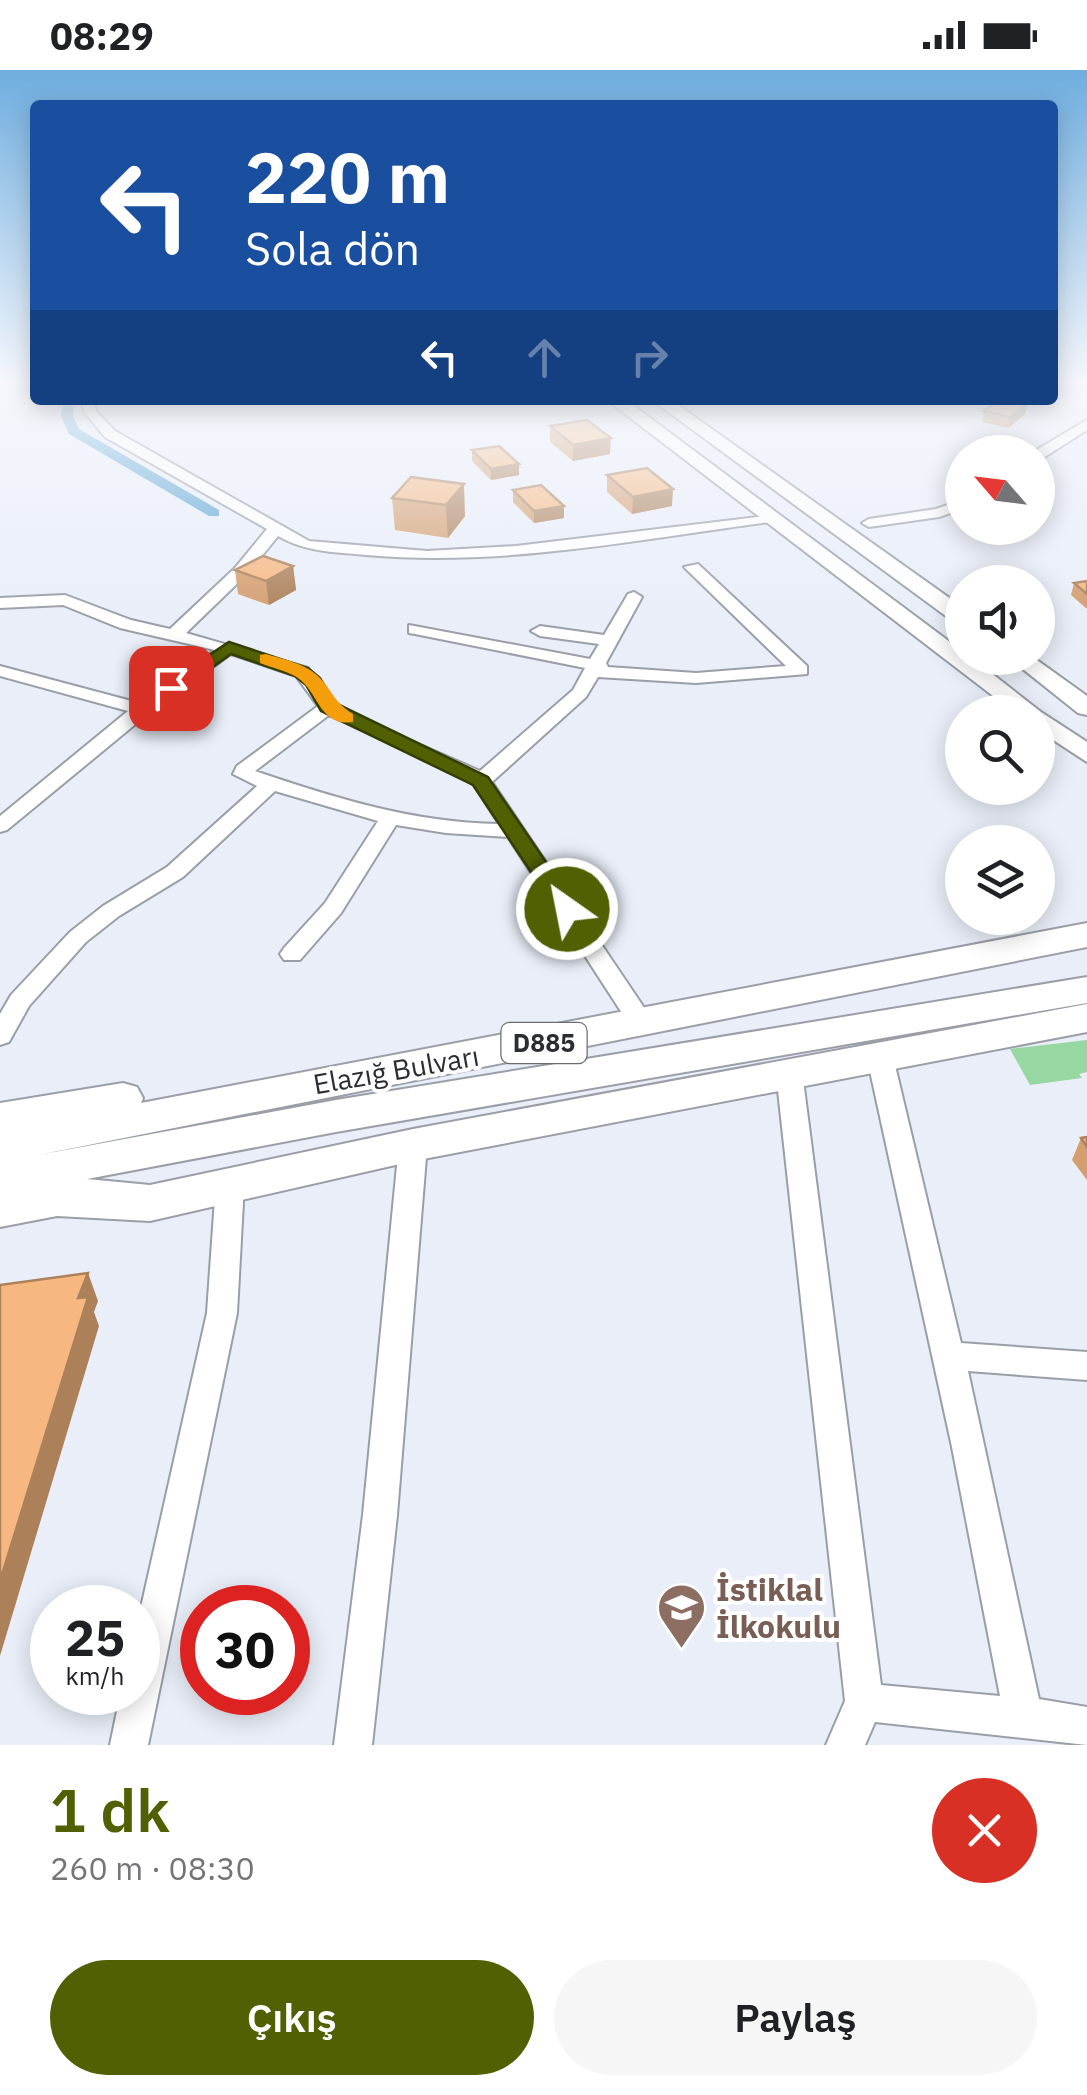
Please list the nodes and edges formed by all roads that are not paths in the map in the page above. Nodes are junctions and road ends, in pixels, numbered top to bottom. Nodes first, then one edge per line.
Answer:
1 (157, 461) edge
2 (695, 461) edge
3 (736, 461) edge
4 (749, 461) edge
5 (700, 465) junction
6 (945, 511) edge
7 (770, 518) junction
8 (868, 523) dead end
9 (275, 529) junction
10 (692, 567) dead end
11 (634, 597) dead end
12 (945, 605) edge
13 (2, 606) edge
14 (414, 630) dead end
15 (540, 630) dead end
16 (175, 634) junction
17 (611, 640) junction
18 (229, 648) junction
19 (597, 668) junction
20 (0, 670) edge
21 (1043, 675) edge
22 (1007, 695) edge
23 (328, 707) junction
24 (1087, 708) edge
25 (142, 709) junction
26 (1055, 731) edge
27 (1087, 754) edge
28 (481, 781) junction
29 (271, 784) junction
30 (391, 818) junction
31 (0, 826) edge
32 (515, 831) junction
33 (1087, 934) edge
34 (292, 954) dead end
35 (1084, 998) edge
36 (642, 1024) junction
37 (0, 1036) edge
38 (880, 1057) junction
39 (790, 1072) junction
40 (322, 1101) junction
41 (0, 1119) edge
42 (413, 1144) junction
43 (0, 1146) edge
44 (0, 1179) edge
45 (230, 1184) junction
46 (57, 1198) junction
47 (0, 1209) edge
48 (948, 1356) junction
49 (1087, 1366) edge
50 (864, 1702) junction
51 (1023, 1714) junction
52 (1084, 1726) edge
53 (129, 1745) edge
54 (353, 1745) edge
55 (846, 1745) edge

1 - 9 street
2 - 5 main road
3 - 5 main road
4 - 12 main road
5 - 7 main road
6 - 8 street
7 - 9 street
7 - 22 main road
9 - 16 street
10 - 19 street
11 - 17 street
13 - 16 street
14 - 19 street
15 - 17 street
16 - 18 street
17 - 19 street
18 - 23 street
18 - 25 street
19 - 28 street
20 - 25 street
21 - 24 main road
23 - 28 street
23 - 29 street
25 - 31 street
26 - 27 main road
28 - 32 street
29 - 30 street
29 - 37 street
30 - 32 street
30 - 34 street
32 - 36 street
33 - 36 highway, Elazığ Bulvarı / D885
35 - 38 highway
35 - 40 highway, Elazığ Bulvarı / D885
36 - 40 highway, Elazığ Bulvarı / D885
38 - 39 highway
38 - 48 street
39 - 42 highway
39 - 50 street
40 - 41 highway
40 - 43 highway, Elazığ Bulvarı / D885
40 - 44 highway, Elazığ Bulvarı / D885
40 - 46 highway
42 - 45 highway
42 - 54 street
45 - 46 highway
45 - 53 street
46 - 47 highway
48 - 49 street
48 - 51 street
50 - 51 street
50 - 55 street
51 - 52 street

